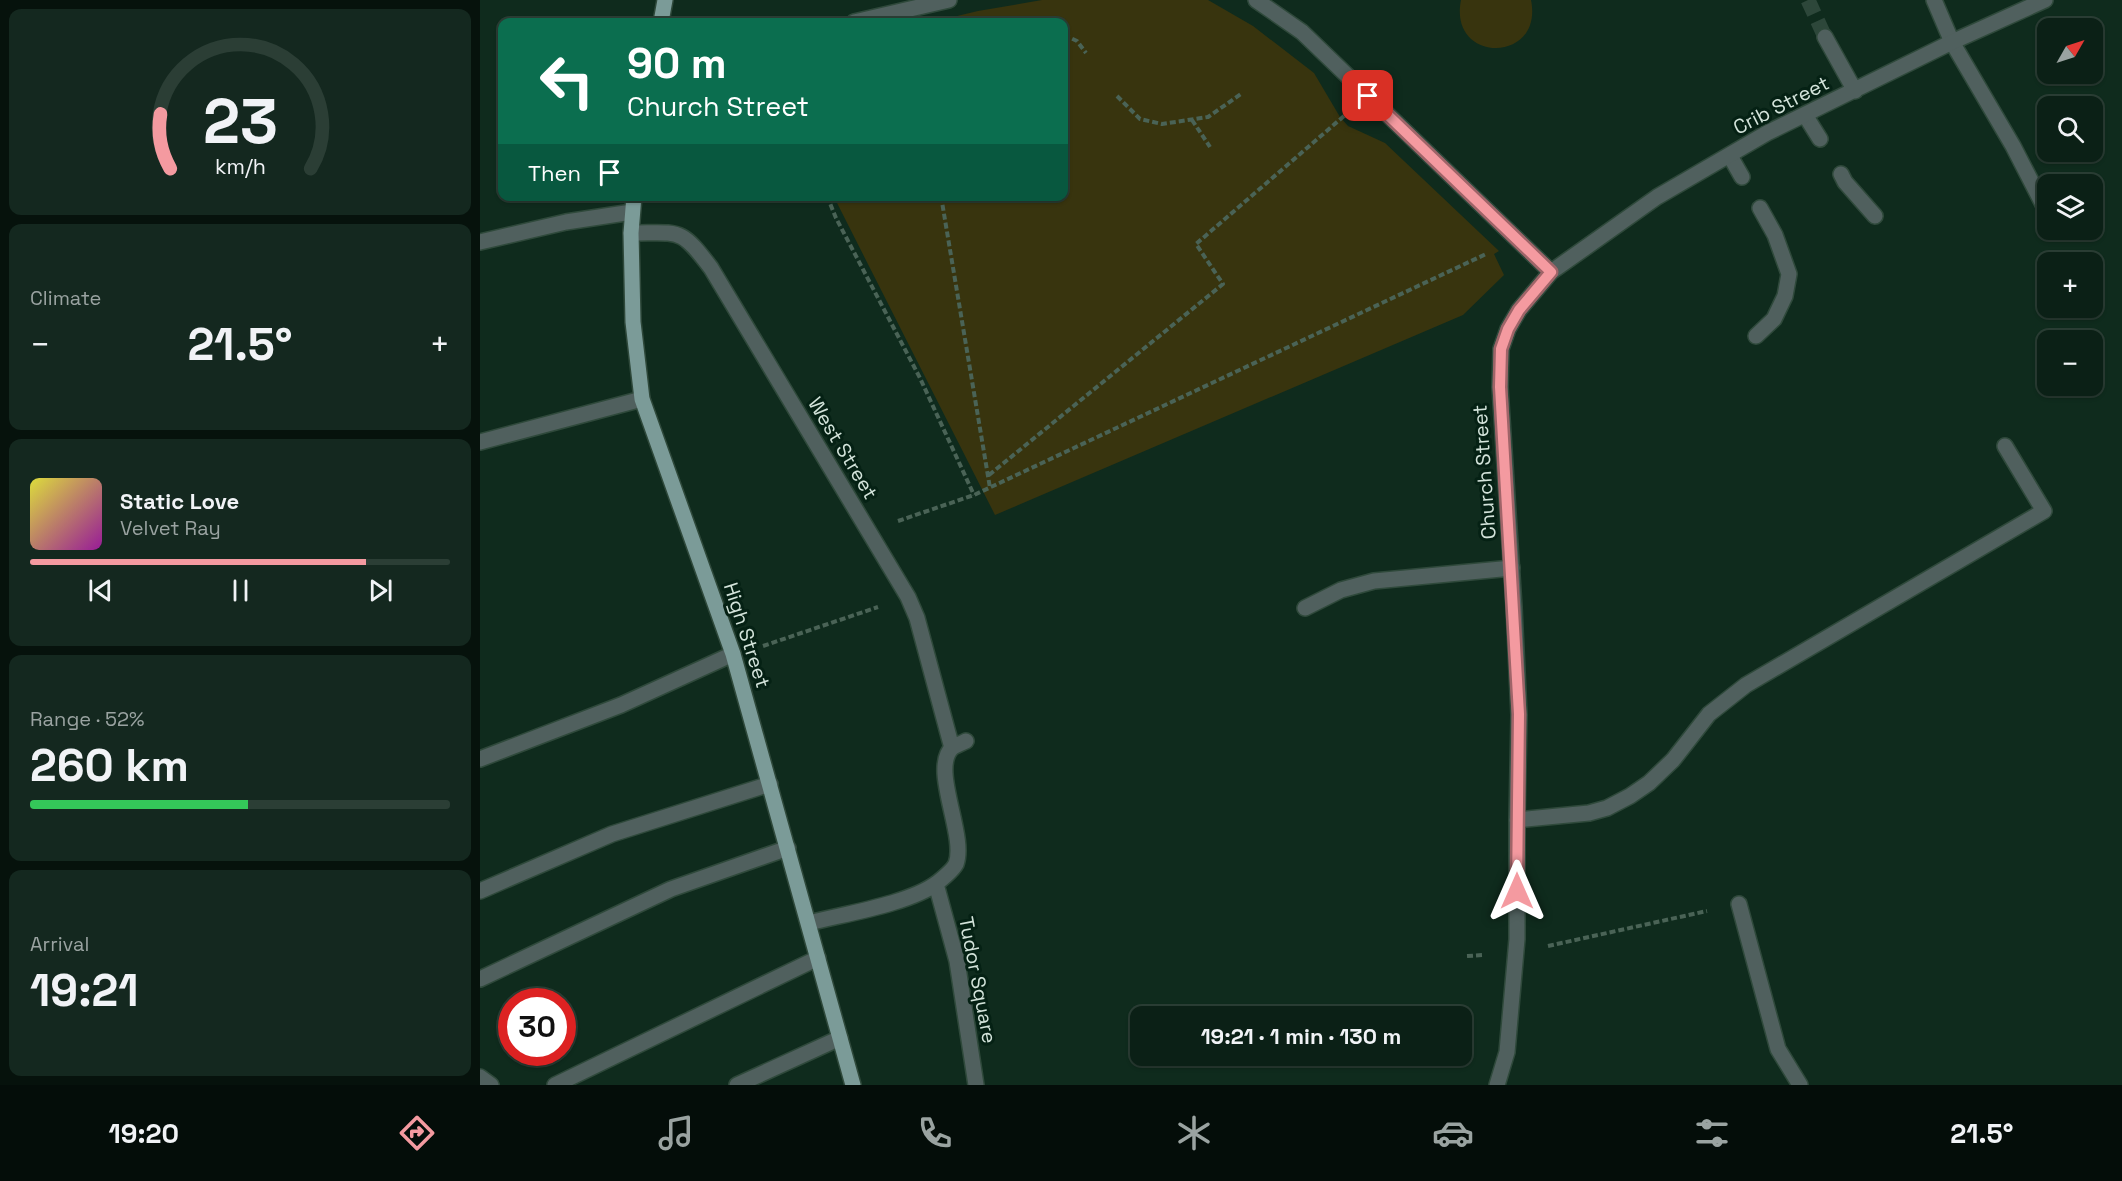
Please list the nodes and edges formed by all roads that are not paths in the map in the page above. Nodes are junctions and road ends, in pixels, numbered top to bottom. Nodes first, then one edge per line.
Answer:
1 (665, 0) edge
2 (949, 0) edge
3 (1256, 0) edge
4 (1934, 0) edge
5 (2045, 0) edge
6 (662, 18) edge
7 (871, 18) edge
8 (1825, 37) tunnel mouth
9 (1952, 42) junction
10 (1855, 91) junction
11 (1805, 115) junction
12 (1820, 139) dead end
13 (1730, 156) junction
14 (1841, 174) dead end
15 (1742, 177) dead end
16 (2037, 192) edge
17 (633, 204) edge
18 (1760, 208) dead end
19 (1875, 216) dead end
20 (631, 233) junction
21 (480, 242) edge
22 (1551, 272) junction
23 (1756, 336) dead end
24 (642, 399) junction
25 (480, 442) edge
26 (2005, 446) dead end
27 (1512, 568) junction
28 (1305, 608) dead end
29 (734, 654) junction
30 (480, 759) edge
31 (770, 784) junction
32 (1517, 820) junction
33 (788, 848) junction
34 (936, 884) junction
35 (480, 891) edge
36 (1739, 904) road end
37 (809, 923) junction
38 (818, 958) junction
39 (480, 979) edge
40 (840, 1038) junction
41 (480, 1077) edge
42 (491, 1085) edge
43 (555, 1085) edge
44 (736, 1085) edge
45 (853, 1085) edge
46 (976, 1085) edge
47 (1497, 1085) edge
48 (1800, 1085) edge

1 - 6 main road
2 - 7 street
3 - 22 street
4 - 9 street
5 - 9 street, Crib Street
8 - 10 street
9 - 10 street, Crib Street
9 - 16 street
10 - 11 street, Crib Street
11 - 12 street
11 - 13 street, Crib Street
13 - 15 street
13 - 22 street, Crib Street
14 - 19 street
17 - 20 main road, High Street
17 - 21 street
18 - 23 street
20 - 24 main road, High Street
20 - 34 street, West Street
22 - 27 street, Church Street
24 - 25 street
24 - 29 main road, High Street
26 - 32 street
27 - 28 street
27 - 32 street, Church Street
29 - 30 street
29 - 31 main road, High Street
31 - 33 main road, High Street
31 - 35 street
32 - 47 street, Church Street
33 - 37 main road, High Street
33 - 39 street
34 - 37 street
34 - 46 street, Tudor Square
36 - 48 street
37 - 38 main road, High Street
38 - 40 main road, High Street
38 - 43 street
40 - 44 street
40 - 45 main road, High Street
41 - 42 street

